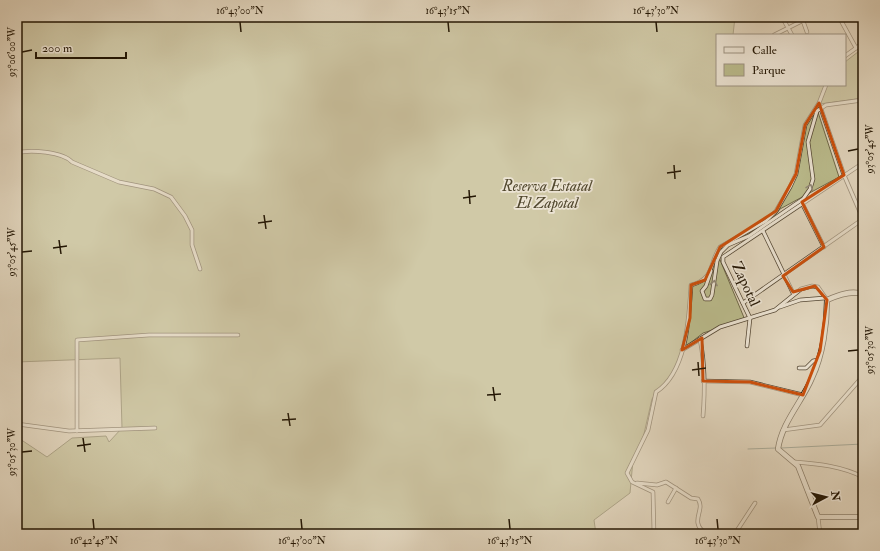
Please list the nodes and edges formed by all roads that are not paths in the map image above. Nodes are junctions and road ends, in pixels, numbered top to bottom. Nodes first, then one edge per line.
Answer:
1 (782, 17) edge
2 (810, 17) edge
3 (839, 17) edge
4 (803, 21) junction
5 (789, 28) junction
6 (807, 32) dead end
7 (776, 34) edge
8 (792, 34) edge
9 (863, 43) edge
10 (856, 48) junction
11 (846, 55) edge
12 (826, 86) edge
13 (863, 100) edge
14 (819, 102) junction
15 (820, 108) junction
16 (17, 153) edge
17 (863, 163) edge
18 (844, 175) junction
19 (802, 203) junction
20 (863, 219) edge
21 (763, 231) junction
22 (824, 247) junction
23 (200, 269) dead end
24 (712, 270) junction
25 (784, 276) junction
26 (793, 293) junction
27 (863, 294) edge
28 (826, 299) junction
29 (743, 303) junction
30 (779, 308) junction
31 (750, 318) junction
32 (238, 336) dead end
33 (700, 340) junction
34 (747, 346) dead end
35 (682, 350) junction
36 (818, 360) junction
37 (799, 368) dead end
38 (863, 376) edge
39 (703, 381) junction
40 (803, 395) junction
41 (703, 416) dead end
42 (17, 424) edge
43 (155, 428) dead end
44 (782, 430) junction
45 (77, 431) junction
46 (795, 462) junction
47 (863, 477) edge
48 (635, 483) junction
49 (676, 488) junction
50 (668, 502) dead end
51 (755, 503) dead end
52 (818, 517) junction
53 (863, 517) edge
54 (654, 534) edge
55 (706, 534) edge
56 (737, 534) edge
57 (820, 534) edge

1 - 5 street
2 - 4 street
3 - 10 street
4 - 5 street
4 - 6 street
5 - 7 street
5 - 8 street
9 - 10 street
10 - 11 street
12 - 14 street
13 - 15 street
14 - 15 street
14 - 24 street
15 - 18 street
24 -> 15 street
16 - 23 street
17 - 18 street
18 - 19 street
18 - 20 street
19 - 21 street
19 - 22 street
20 - 22 street
21 - 25 street
21 - 29 street, Zapotal
22 - 25 street
24 - 35 street
25 - 26 street
25 - 29 street
26 - 28 street
26 - 30 street
27 - 28 street
28 - 30 street
28 - 36 street
29 - 31 street, Zapotal
30 - 31 street
31 - 33 street
31 - 34 street
32 - 45 street
33 - 35 street
33 - 39 street
35 - 48 street
36 - 37 street
36 - 40 street
38 - 44 street
39 - 40 street
39 - 41 street
40 - 44 street
42 - 45 street
43 - 45 street
44 - 46 street
46 - 47 street
46 - 52 street
48 - 49 street
48 - 54 street
49 - 50 street
49 - 55 street
51 - 56 street
52 - 53 street
52 - 57 street

